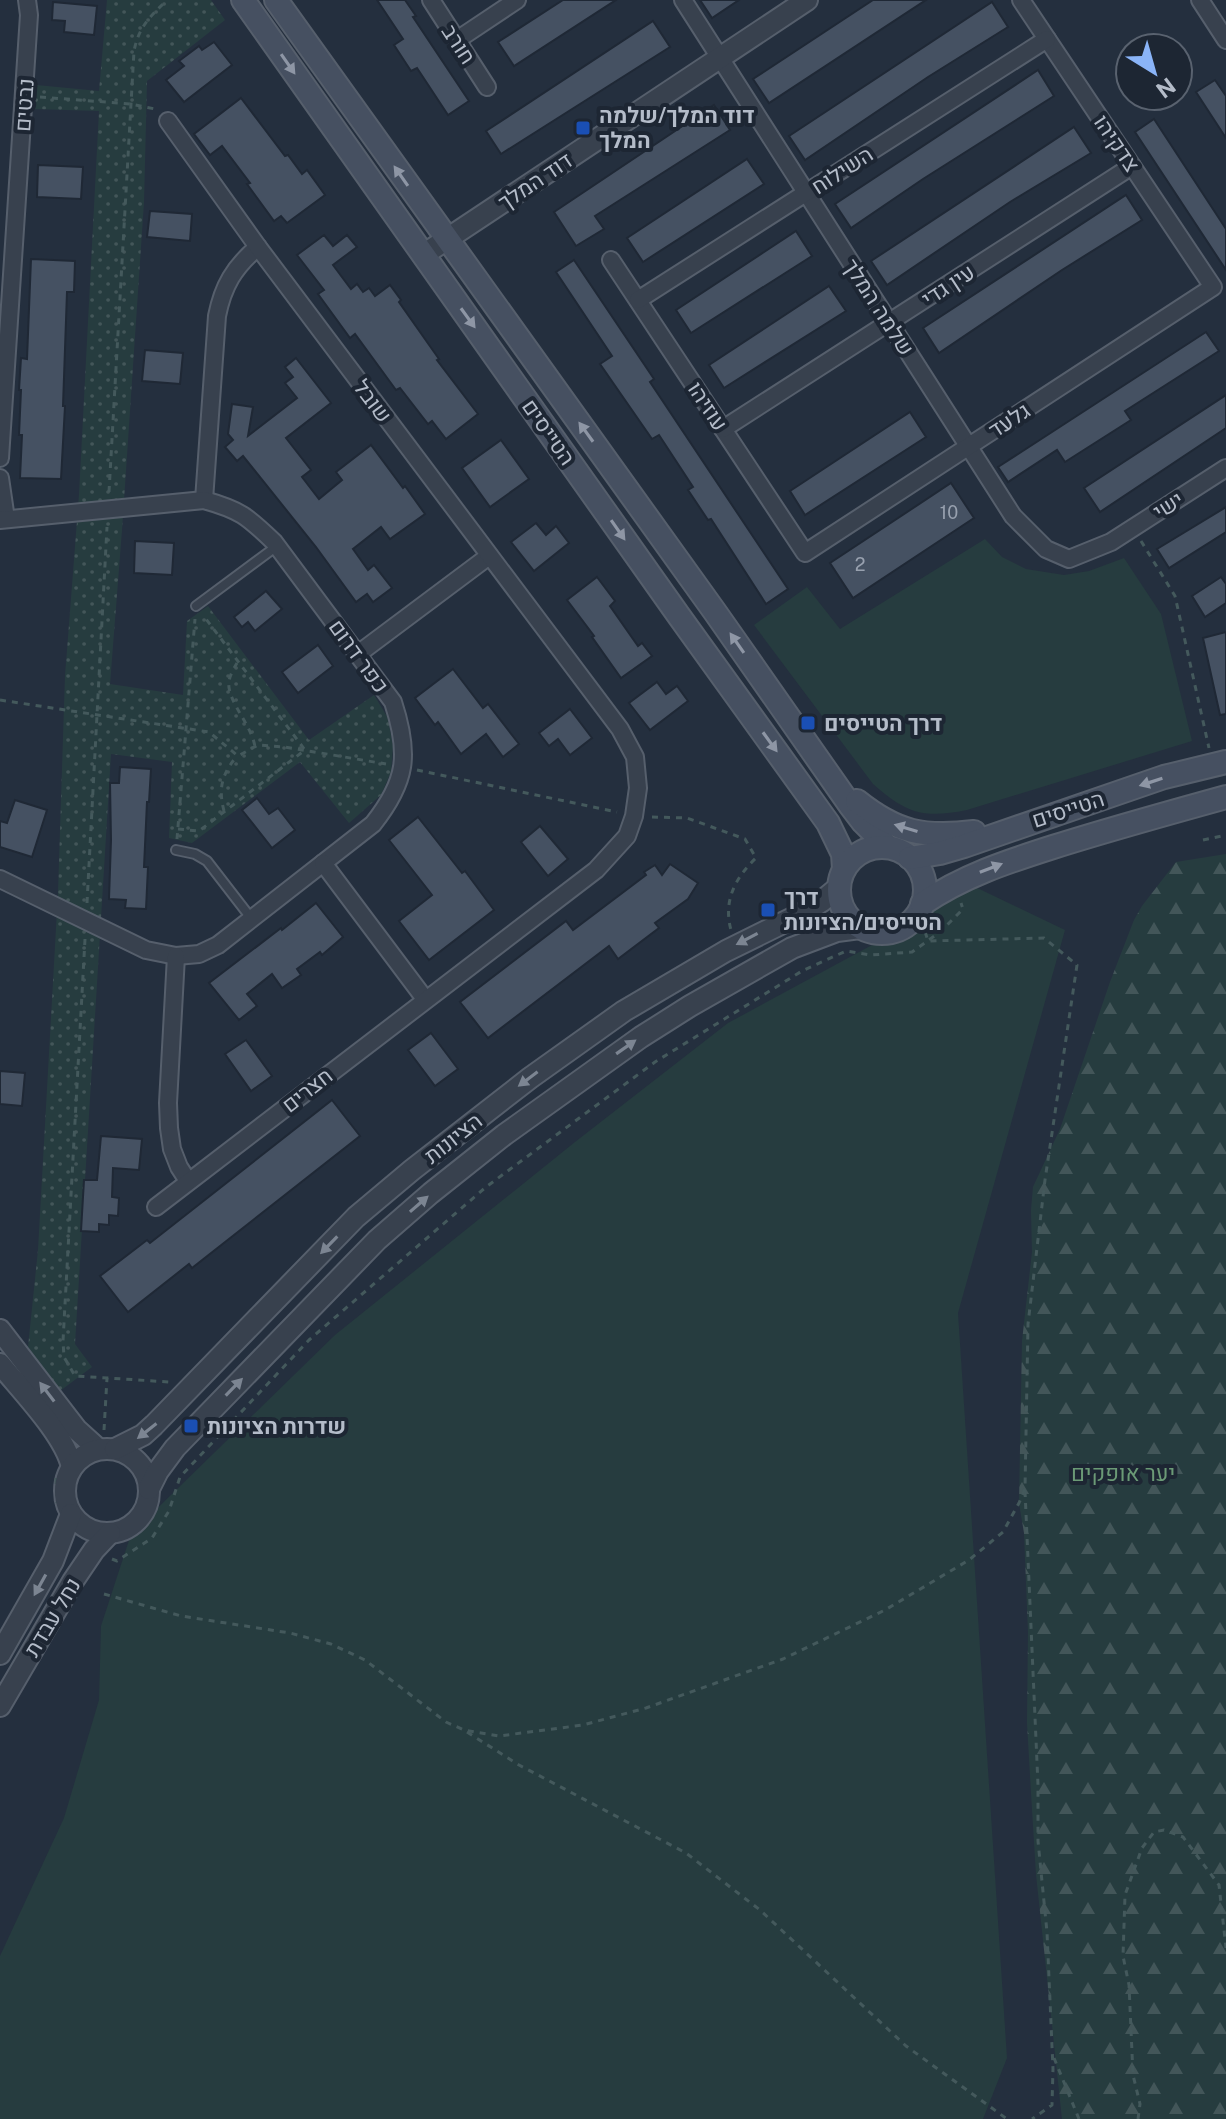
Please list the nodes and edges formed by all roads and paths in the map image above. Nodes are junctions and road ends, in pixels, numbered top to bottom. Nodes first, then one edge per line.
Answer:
1 (27, 0) edge
2 (167, 0) edge
3 (243, 0) edge
4 (276, 0) edge
5 (431, 0) edge
6 (517, 0) edge
7 (683, 0) edge
8 (807, 0) edge
9 (1021, 0) edge
10 (1200, 0) edge
11 (1047, 39) junction
12 (457, 40) junction
13 (1226, 40) edge
14 (720, 57) junction
15 (487, 87) dead end
16 (24, 96) junction
17 (131, 104) junction
18 (168, 121) joint
19 (1132, 166) junction
20 (806, 193) junction
21 (446, 239) junction
22 (258, 247) junction
23 (423, 255) junction
24 (7, 256) edge
25 (611, 260) dead end
26 (1213, 287) joint
27 (638, 300) junction
28 (889, 322) junction
29 (723, 429) junction
30 (968, 447) junction
31 (0, 458) edge
32 (1226, 468) edge
33 (0, 478) edge
34 (204, 500) junction
35 (108, 509) junction
36 (3, 519) edge
37 (1132, 528) junction
38 (1111, 542) joint
39 (277, 546) junction
40 (805, 553) joint
41 (489, 556) junction
42 (196, 606) junction
43 (358, 654) junction
44 (238, 661) junction
45 (0, 700) edge
46 (97, 714) junction
47 (186, 728) junction
48 (255, 747) junction
49 (305, 750) junction
50 (238, 756) junction
51 (1219, 763) edge
52 (402, 767) junction
53 (830, 776) junction
54 (1226, 797) edge
55 (224, 811) junction
56 (634, 816) junction
57 (178, 829) junction
58 (1010, 829) junction
59 (1226, 835) edge
60 (1203, 840) dead end
61 (888, 847) junction
62 (176, 850) joint
63 (910, 858) junction
64 (323, 863) junction
65 (841, 878) junction
66 (0, 879) edge
67 (953, 885) junction
68 (921, 908) junction
69 (251, 918) junction
70 (86, 921) junction
71 (860, 928) junction
72 (928, 941) junction
73 (735, 946) junction
74 (176, 956) junction
75 (425, 999) junction
76 (188, 1181) junction
77 (156, 1207) dead end
78 (0, 1330) edge
79 (0, 1364) edge
80 (107, 1378) junction
81 (194, 1384) junction
82 (105, 1449) junction
83 (64, 1472) junction
84 (149, 1489) junction
85 (1025, 1489) junction
86 (69, 1521) junction
87 (110, 1533) junction
88 (94, 1550) junction
89 (104, 1594) dead end
90 (0, 1654) edge
91 (0, 1706) edge
92 (464, 1730) junction
93 (1226, 1948) edge
94 (1054, 2058) dead end
95 (1007, 2119) edge
96 (1032, 2119) edge
97 (1079, 2119) edge
98 (1138, 2119) edge

1 - 16 street, נבטים
2 - 17 path
3 -> 23 main road, הטייסים
21 -> 4 main road, הטייסים
5 - 12 street, חורב
6 - 12 street
7 - 14 street, שלמה המלך
8 - 14 street, דוד המלך
9 - 11 street, צדקיהו
10 - 13 street
11 - 19 street, צדקיהו
11 - 20 street, השילוח
12 - 15 street, חורב
14 - 20 street, שלמה המלך
14 - 21 street, דוד המלך
16 - 17 path
16 - 24 street, נבטים
17 - 18 path
17 - 35 path
18 - 22 street, שובל
19 - 26 street, צדקיהו
19 - 28 street, עין גדי
20 - 27 street, השילוח
20 - 28 street, שלמה המלך
21 - 23 street, דוד המלך
53 -> 21 main road, הטייסים
22 - 34 street
22 - 41 street, שובל
23 -> 65 main road, הטייסים
24 - 31 street, נבטים
25 - 27 street, עוזיהו
26 - 30 street, גלעד
27 - 29 street, עוזיהו
28 - 29 street, עין גדי
28 - 30 street, שלמה המלך
29 - 40 street, עוזיהו
30 - 38 street, שלמה המלך
30 - 40 street, גלעד
32 - 37 street, ישי
33 - 36 street
34 - 35 street, כפר דרום
34 - 39 street, כפר דרום
35 - 36 street, כפר דרום
35 - 46 path
37 - 38 street, ישי
37 - 51 path
39 - 42 lane
39 - 43 street, כפר דרום
41 - 43 street
41 - 56 street, שובל
42 - 44 path
42 - 47 path
43 - 52 street, כפר דרום
44 - 48 path
44 - 49 path
45 - 46 path
46 - 47 path
46 - 70 path
47 - 50 path
47 - 57 path
48 - 49 path
48 - 50 path
49 - 52 path
49 - 55 path
50 - 55 path
51 -> 58 main road, הטייסים
52 - 56 path
52 - 64 street, כפר דרום
58 -> 53 main road
53 - 61 main road, הטייסים
67 -> 54 main road, הטייסים
55 - 57 path
56 - 73 path
56 - 75 street, חצרים
57 - 62 path
58 - 63 main road, הטייסים
59 - 60 path
61 - 63 main road
61 - 65 main road
62 - 69 lane
63 - 68 main road
64 - 69 street, כפר דרום
64 - 75 street
65 - 71 main road
65 -> 73 street, הציונות
66 - 70 street, כפר דרום
67 - 68 main road, הטייסים
67 - 72 path
68 - 71 main road
68 - 72 path
69 - 74 street, כפר דרום
70 - 74 street, כפר דרום
70 - 80 path
84 -> 71 street, הציונות
72 - 85 path
72 - 88 path
73 -> 81 street, הציונות
74 - 76 street
75 - 76 street, חצרים
76 - 77 street, חצרים
82 -> 78 street
79 - 83 street
80 - 81 path
80 - 82 path
81 -> 82 street, הציונות
82 - 83 street
82 - 84 street
83 - 86 street
83 - 86 path
84 - 87 street
85 - 92 path
85 - 96 path
86 - 87 street
86 -> 90 street, נחל עבדת
87 - 88 street, נחל עבדת
88 - 91 street, נחל עבדת
89 - 92 path
92 - 95 path
93 - 98 path
94 - 97 path

